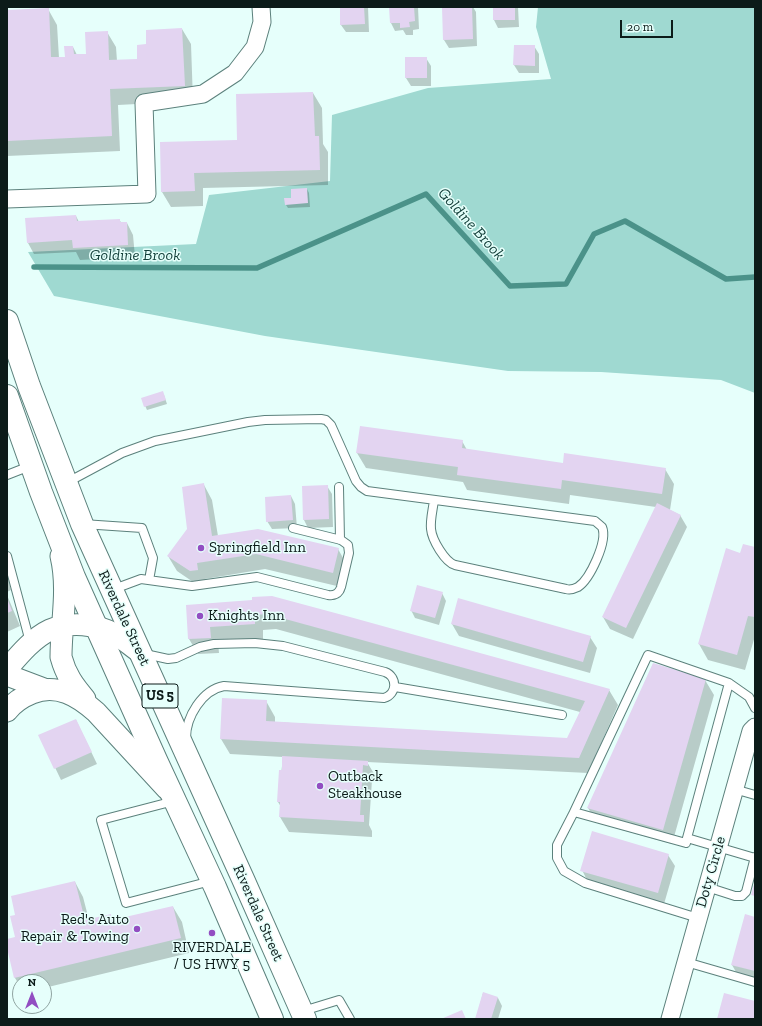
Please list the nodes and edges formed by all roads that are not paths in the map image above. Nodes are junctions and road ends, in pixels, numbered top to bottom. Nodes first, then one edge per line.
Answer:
1 (261, 7) edge
2 (7, 199) edge
3 (7, 321) edge
4 (7, 396) edge
5 (32, 466) junction
6 (7, 476) edge
7 (66, 483) junction
8 (338, 487) dead end
9 (434, 500) junction
10 (53, 524) junction
11 (82, 524) junction
12 (292, 528) dead end
13 (340, 540) junction
14 (7, 556) edge
15 (149, 580) junction
16 (111, 590) junction
17 (62, 626) junction
18 (95, 626) junction
19 (31, 644) junction
20 (140, 652) junction
21 (7, 669) edge
22 (7, 674) edge
23 (729, 683) junction
24 (395, 687) junction
25 (44, 689) junction
26 (754, 701) edge
27 (7, 711) edge
28 (96, 712) junction
29 (562, 715) dead end
30 (755, 727) edge
31 (186, 755) junction
32 (734, 789) junction
33 (755, 795) edge
34 (173, 797) junction
35 (574, 812) junction
36 (687, 838) junction
37 (718, 847) junction
38 (755, 858) edge
39 (212, 881) junction
40 (707, 887) junction
41 (698, 918) junction
42 (686, 962) junction
43 (755, 982) edge
44 (303, 1015) edge
45 (272, 1019) edge
46 (350, 1019) edge
47 (670, 1019) edge

1 - 2 street
3 - 7 main road, Riverdale Street / US 5
4 - 5 main road, Riverdale Street / US 5
5 - 6 lane
5 - 10 main road, Riverdale Street / US 5
7 - 9 lane
7 - 11 main road, Riverdale Street / US 5
8 - 13 lane
9 - 9 lane
10 - 17 street
10 - 18 main road, Riverdale Street / US 5
11 - 15 lane
11 - 16 main road, Riverdale Street / US 5
12 - 13 lane
13 - 15 lane
14 - 19 lane
15 - 16 lane
16 - 20 main road, Riverdale Street / US 5
17 - 18 street
17 - 19 street
17 - 28 street
18 - 20 street
18 - 34 main road, Riverdale Street / US 5
19 - 21 street
20 - 24 lane
20 - 31 main road, Riverdale Street / US 5
22 - 25 street
23 - 26 lane
23 - 35 lane
23 - 36 lane
24 - 29 lane
24 - 31 lane
25 - 27 street
25 - 28 street
28 - 34 street
30 - 32 street, Doty Circle
31 - 44 main road, Riverdale Street / US 5
32 - 33 lane
32 - 37 street, Doty Circle
34 - 39 main road, Riverdale Street / US 5
34 - 39 lane
35 - 36 lane
35 - 41 lane
36 - 37 lane
37 - 38 lane
37 - 40 street, Doty Circle
38 - 40 lane
39 - 45 main road, Riverdale Street / US 5
40 - 41 street, Doty Circle
41 - 42 street, Doty Circle
42 - 43 lane
42 - 47 street, Doty Circle
44 - 46 lane

